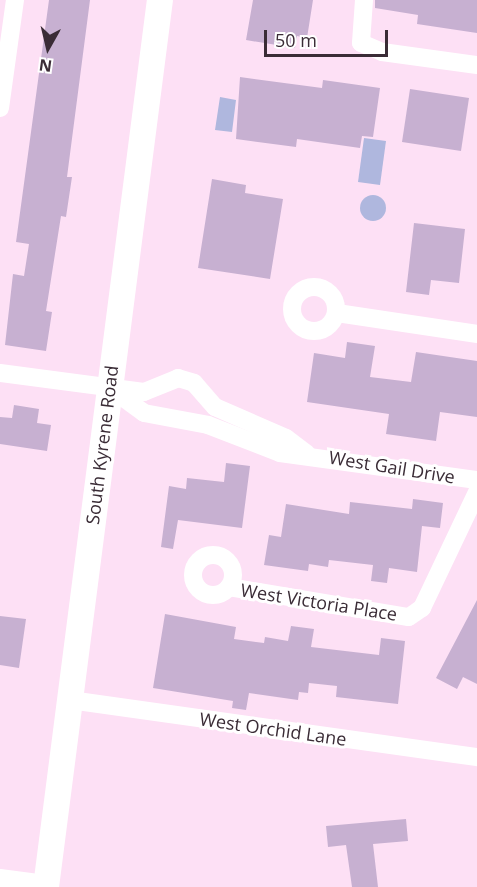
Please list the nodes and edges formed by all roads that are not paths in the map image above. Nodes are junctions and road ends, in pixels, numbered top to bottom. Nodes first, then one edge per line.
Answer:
1 (15, 0) edge
2 (364, 0) edge
3 (162, 1) edge
4 (477, 65) edge
5 (0, 108) edge
6 (337, 313) dead end
7 (477, 334) edge
8 (0, 373) edge
9 (110, 388) junction
10 (307, 454) junction
11 (477, 480) edge
12 (477, 492) edge
13 (229, 586) dead end
14 (70, 700) junction
15 (477, 757) edge
16 (0, 878) edge
17 (46, 885) edge

1 - 5 street
2 - 4 street
3 - 9 main road, South Kyrene Road
6 - 7 street
8 - 9 street, West Gail Drive
9 - 10 street, West Gail Drive
9 - 10 street, West Gail Drive
9 - 14 main road, South Kyrene Road
10 - 11 street, West Gail Drive
12 - 13 street, West Victoria Place
14 - 15 street, West Orchid Lane
14 - 17 main road, South Kyrene Road
16 - 17 street

